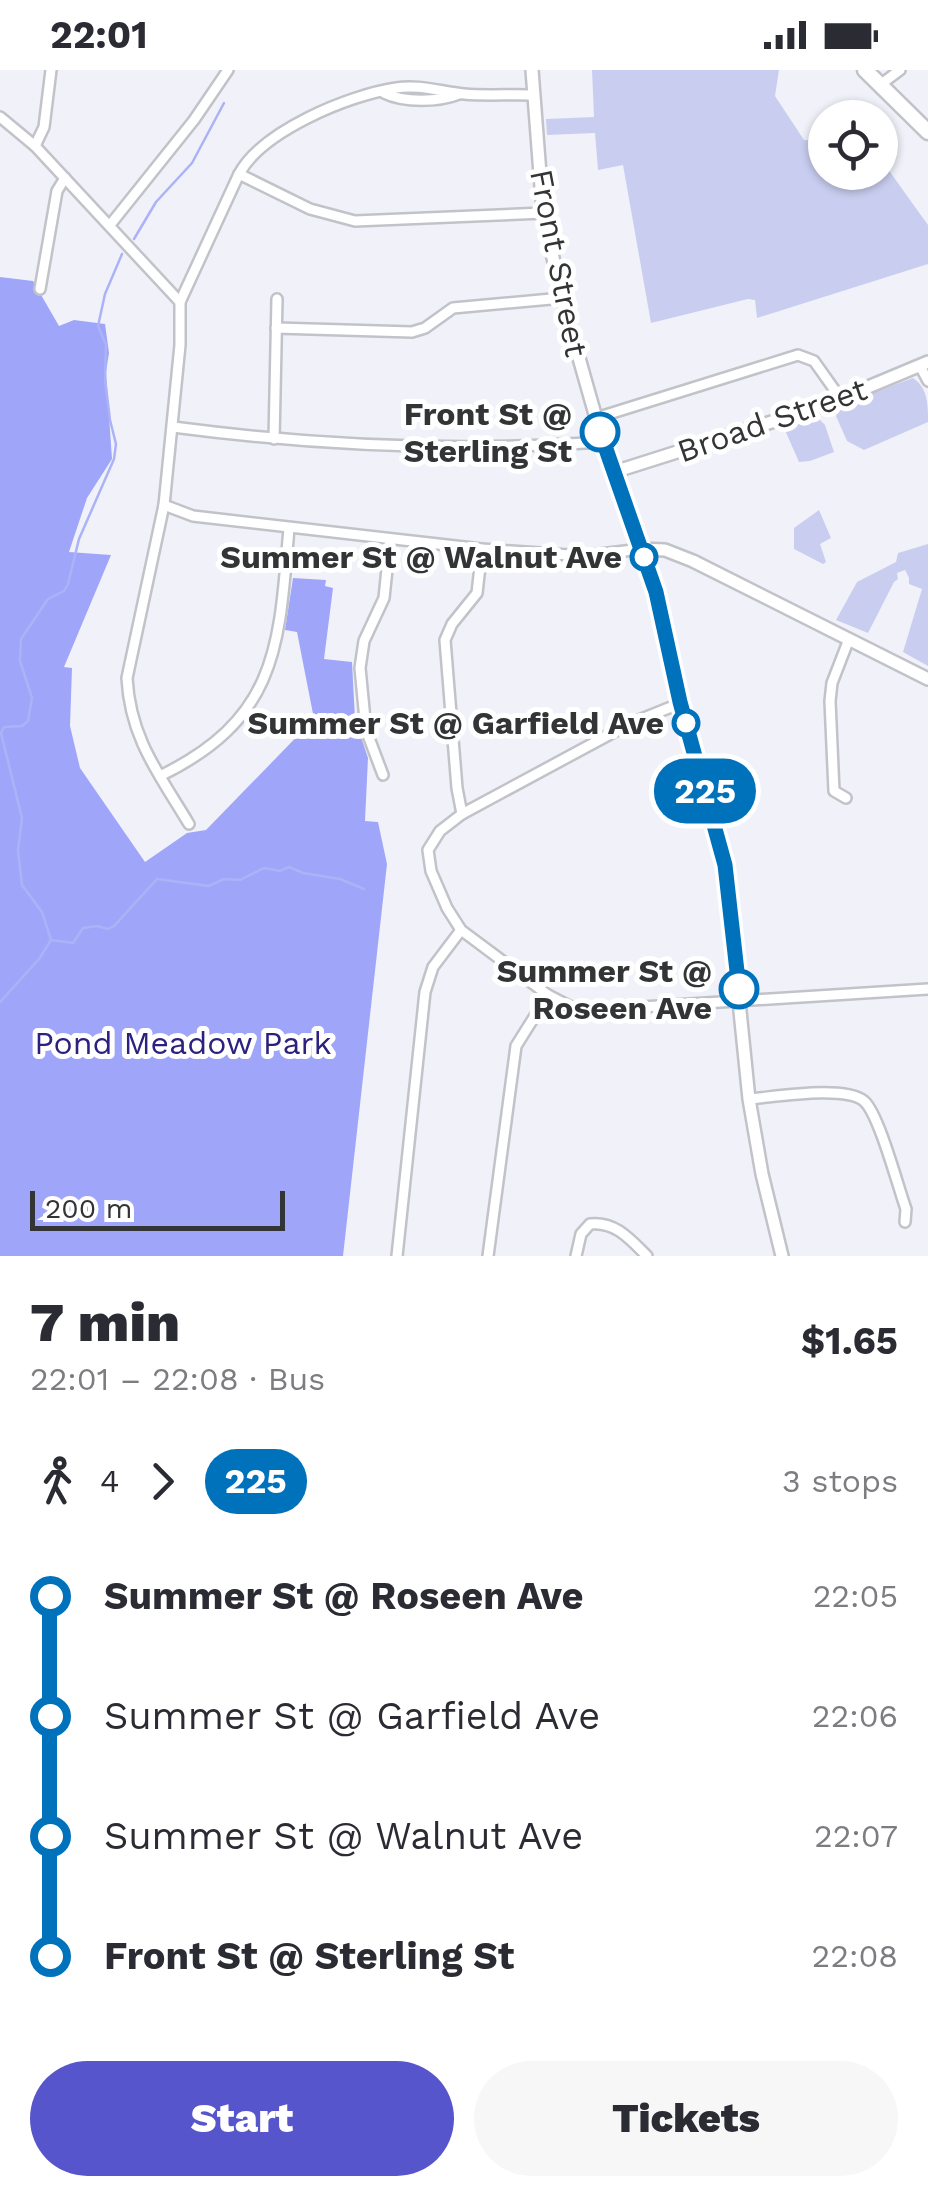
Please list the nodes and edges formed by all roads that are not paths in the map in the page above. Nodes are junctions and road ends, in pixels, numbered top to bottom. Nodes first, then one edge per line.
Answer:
1 (51, 70) edge
2 (228, 70) edge
3 (532, 70) edge
4 (866, 70) edge
5 (900, 70) edge
6 (880, 85) junction
7 (533, 94) junction
8 (0, 117) edge
9 (928, 132) edge
10 (35, 146) junction
11 (239, 174) junction
12 (65, 178) junction
13 (543, 213) junction
14 (110, 226) junction
15 (40, 290) dead end
16 (562, 298) junction
17 (276, 300) dead end
18 (180, 302) junction
19 (276, 328) junction
20 (924, 364) edge
21 (928, 381) edge
22 (841, 399) junction
23 (596, 418) junction
24 (173, 428) junction
25 (274, 439) junction
26 (603, 442) junction
27 (614, 472) junction
28 (164, 505) junction
29 (290, 528) junction
30 (390, 540) junction
31 (482, 549) junction
32 (642, 549) junction
33 (849, 639) junction
34 (928, 679) edge
35 (680, 702) junction
36 (383, 775) dead end
37 (160, 776) junction
38 (846, 798) dead end
39 (462, 814) junction
40 (189, 824) dead end
41 (460, 930) junction
42 (928, 988) edge
43 (548, 995) junction
44 (740, 999) junction
45 (749, 1099) junction
46 (905, 1222) dead end
47 (396, 1256) edge
48 (488, 1256) edge
49 (576, 1256) edge
50 (647, 1256) edge
51 (782, 1256) edge

1 - 10 street
2 - 14 street
3 - 7 street, Front Street
4 - 6 main road
5 - 6 street
6 - 9 main road
7 - 11 street
7 - 13 street, Front Street
8 - 10 street
10 - 12 street
11 - 13 street
11 - 18 street
12 - 14 street
12 - 15 street
13 - 16 street, Front Street
14 - 18 street
16 - 19 street
16 - 23 street, Front Street
17 - 19 street
18 - 24 street
19 - 25 street
20 - 21 street
20 - 22 street, Broad Street
22 - 23 street
22 - 27 street, Broad Street
23 - 26 street, Front Street
24 - 25 street
24 - 28 street
25 - 26 street
26 - 27 street, Front Street
27 - 32 street, Front Street
28 - 29 street
28 - 37 street
29 - 30 street
29 - 37 street
30 - 31 street
30 - 36 street
31 - 32 street
31 - 39 street
32 - 33 street
32 - 35 street, Front Street
33 - 34 street
33 - 38 street
35 - 39 street
35 - 44 street, Front Street
37 - 40 street
39 - 41 street
41 - 43 street
41 - 47 street
42 - 44 street
43 - 44 street
43 - 48 street
44 - 45 street, Front Street
45 - 46 street
45 - 51 street, Front Street
49 - 50 street

